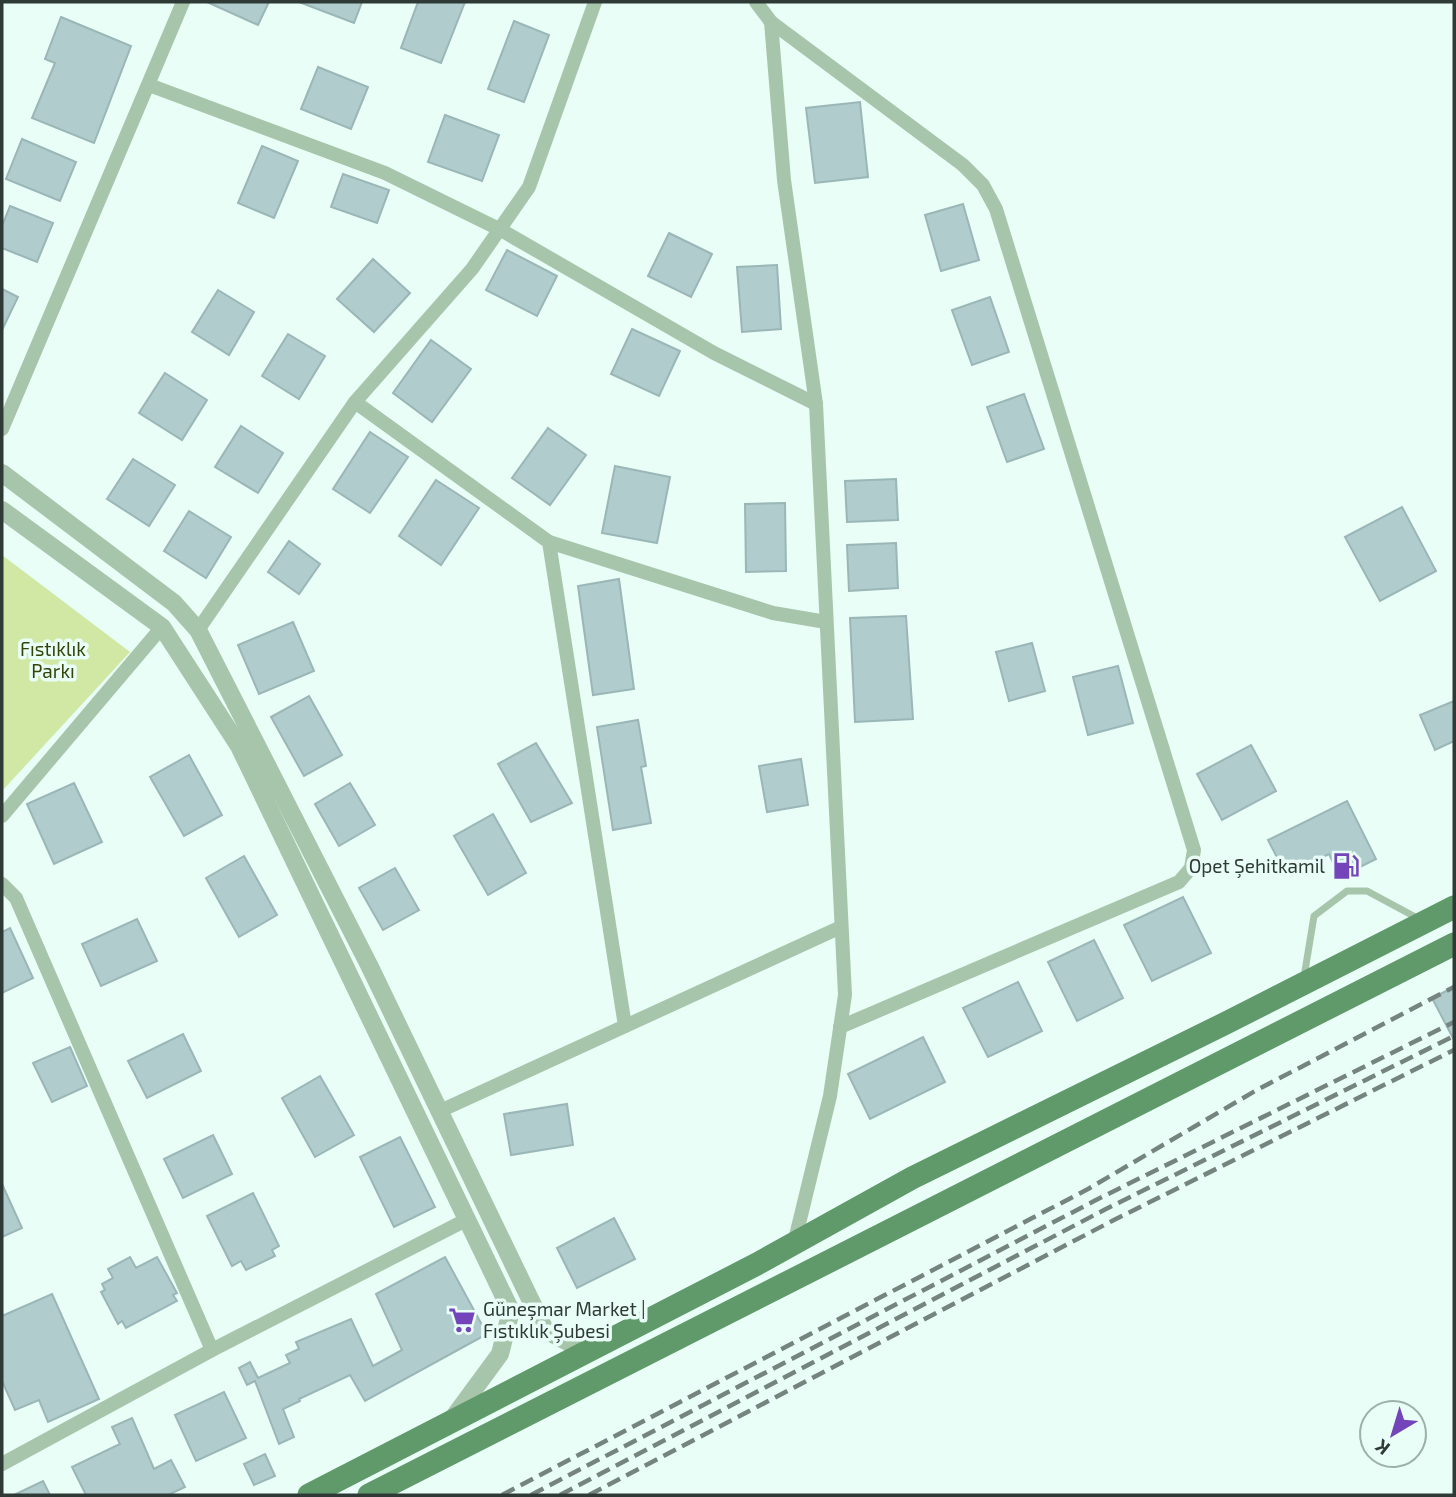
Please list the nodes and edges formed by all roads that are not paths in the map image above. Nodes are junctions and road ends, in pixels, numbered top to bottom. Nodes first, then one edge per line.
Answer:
1 (183, 2) edge
2 (595, 2) edge
3 (756, 2) edge
4 (771, 22) junction
5 (149, 85) junction
6 (501, 230) junction
7 (355, 402) junction
8 (816, 404) junction
9 (2, 429) edge
10 (2, 473) edge
11 (2, 510) edge
12 (549, 542) junction
13 (826, 622) junction
14 (162, 627) junction
15 (198, 630) junction
16 (2, 816) edge
17 (2, 884) edge
18 (1454, 907) edge
19 (1424, 922) junction
20 (841, 927) junction
21 (1454, 944) edge
22 (1303, 984) junction
23 (625, 1026) junction
24 (840, 1027) junction
25 (440, 1111) junction
26 (466, 1220) junction
27 (794, 1244) junction
28 (608, 1342) junction
29 (212, 1350) junction
30 (449, 1424) junction
31 (2, 1464) edge
32 (309, 1495) edge
33 (369, 1495) edge

1 - 5 street
2 - 6 street
3 - 4 street
4 - 8 street
4 - 24 street
5 - 6 street
5 - 9 street
6 - 7 street
6 - 8 street
7 - 12 street
7 - 15 street
8 - 13 street
10 - 15 street
11 - 14 street
12 - 13 street
12 - 23 street
13 - 20 street
14 - 16 street
14 - 26 street
15 - 25 street
17 - 29 street
18 - 19 main road
19 - 22 main road
19 - 22 lane
20 - 23 street
20 - 24 street
21 - 33 main road
22 - 27 main road
23 - 25 street
24 - 27 street
25 - 28 street
26 - 29 street
26 - 30 street
27 - 28 main road
28 - 30 main road
29 - 31 street
30 - 32 main road

